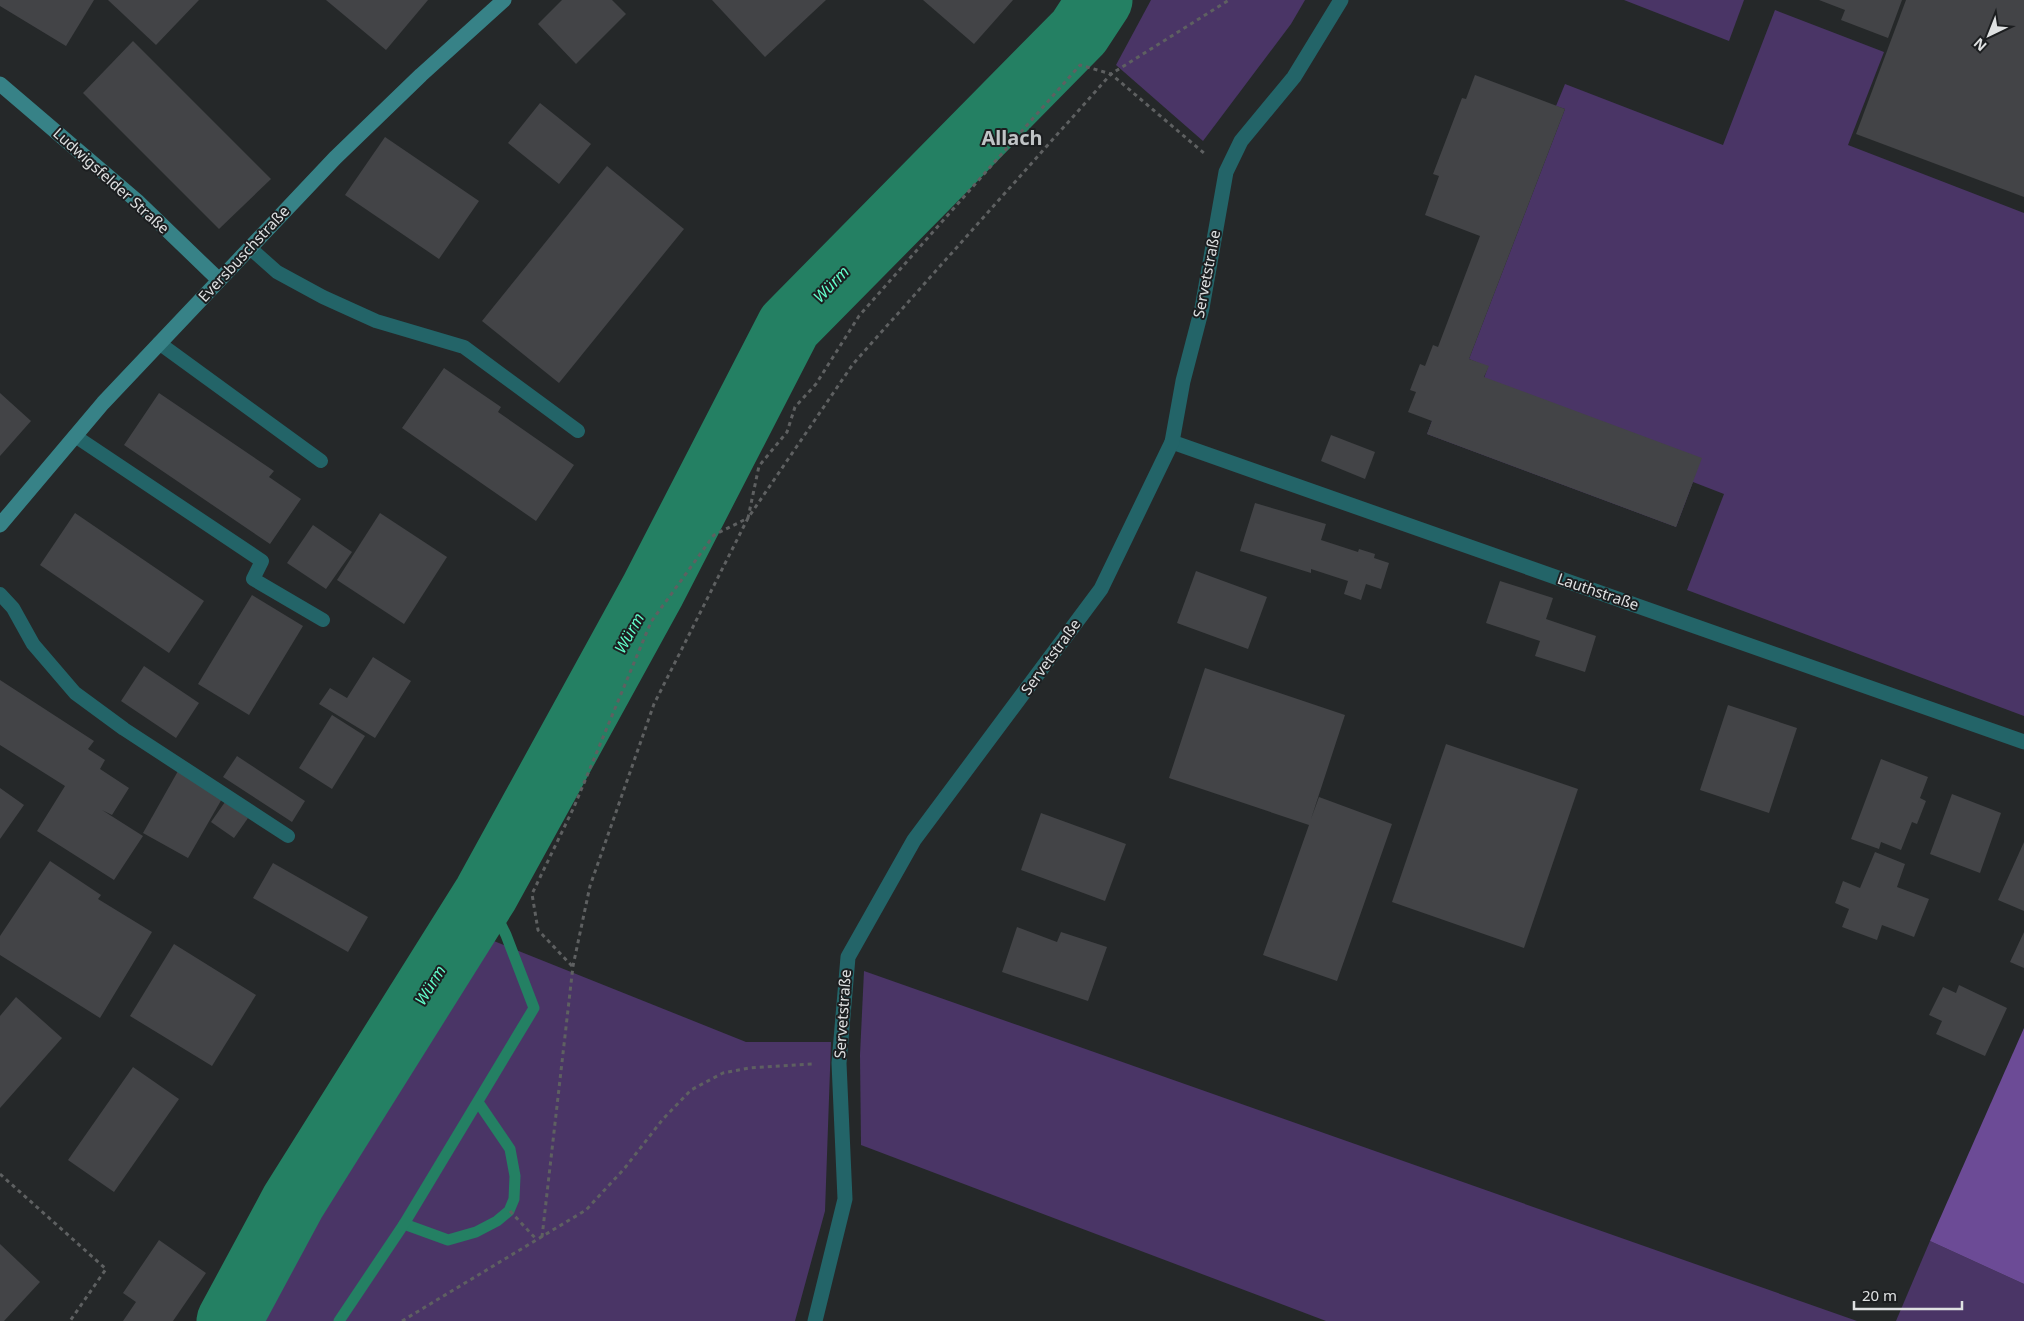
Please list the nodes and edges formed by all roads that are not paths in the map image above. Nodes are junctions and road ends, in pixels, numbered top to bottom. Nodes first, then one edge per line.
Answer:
1 (504, 0) edge
2 (1341, 0) edge
3 (0, 84) edge
4 (250, 248) junction
5 (219, 280) junction
6 (159, 343) junction
7 (578, 431) dead end
8 (75, 436) junction
9 (1172, 442) junction
10 (321, 462) dead end
11 (0, 525) edge
12 (0, 594) edge
13 (323, 620) dead end
14 (2024, 742) edge
15 (288, 836) dead end
16 (815, 1321) edge

1 - 4 main road, Eversbuschstraße
2 - 9 street, Servetstraße
3 - 5 main road, Ludwigsfelder Straße
4 - 5 main road, Eversbuschstraße
4 - 7 lane
5 - 6 main road, Eversbuschstraße
6 - 8 main road, Eversbuschstraße
6 - 10 lane
8 - 11 main road, Eversbuschstraße
8 - 13 lane
9 - 14 street, Lauthstraße
9 - 16 street, Servetstraße
12 - 15 lane

